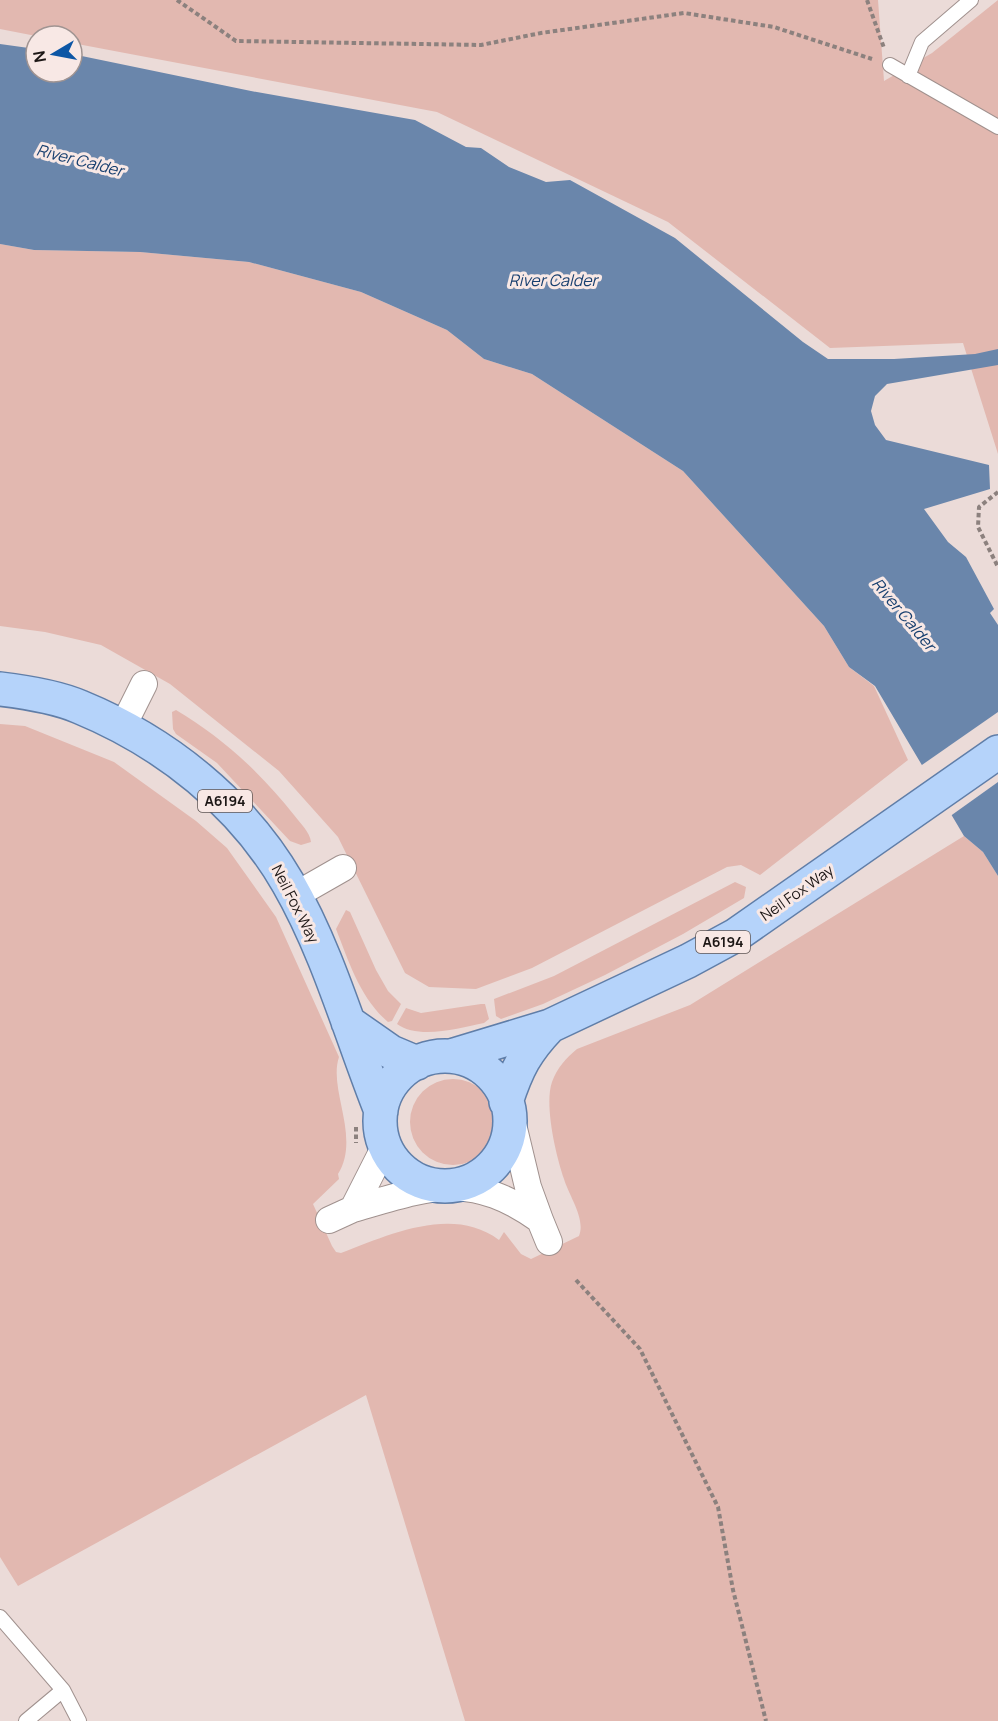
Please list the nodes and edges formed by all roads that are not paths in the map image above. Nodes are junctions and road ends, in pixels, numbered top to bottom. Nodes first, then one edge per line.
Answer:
1 (971, 0) edge
2 (890, 65) road end
3 (908, 76) junction
4 (998, 128) edge
5 (144, 684) dead end
6 (0, 689) edge
7 (122, 728) junction
8 (998, 752) edge
9 (343, 868) dead end
10 (294, 896) junction
11 (348, 1022) junction
12 (550, 1026) junction
13 (451, 1056) junction
14 (417, 1063) junction
15 (508, 1107) junction
16 (381, 1111) junction
17 (385, 1146) junction
18 (452, 1186) junction
19 (353, 1209) junction
20 (329, 1220) dead end
21 (0, 1617) edge
22 (63, 1690) junction
23 (26, 1721) edge
24 (79, 1721) edge

1 - 3 lane
2 - 3 lane
3 - 4 lane
5 - 7 street
6 - 7 main road, Neil Fox Way / A6194
7 - 10 main road, Neil Fox Way / A6194
8 - 12 main road, Neil Fox Way / A6194
9 - 10 street
10 - 11 main road, Neil Fox Way / A6194
11 - 14 main road
11 - 16 main road, Neil Fox Way / A6194
12 - 13 main road, Neil Fox Way / A6194
12 - 15 main road, Neil Fox Way / A6194
13 - 14 main road, Neil Fox Way / A6194
13 - 15 main road, Neil Fox Way / A6194
14 - 16 main road, Neil Fox Way / A6194
15 - 18 main road, Neil Fox Way / A6194
15 - 18 street
16 - 17 main road, Neil Fox Way / A6194
17 - 18 main road, Neil Fox Way / A6194
17 - 19 street
18 - 19 street
19 - 20 street
21 - 22 lane
22 - 23 lane
22 - 24 lane

